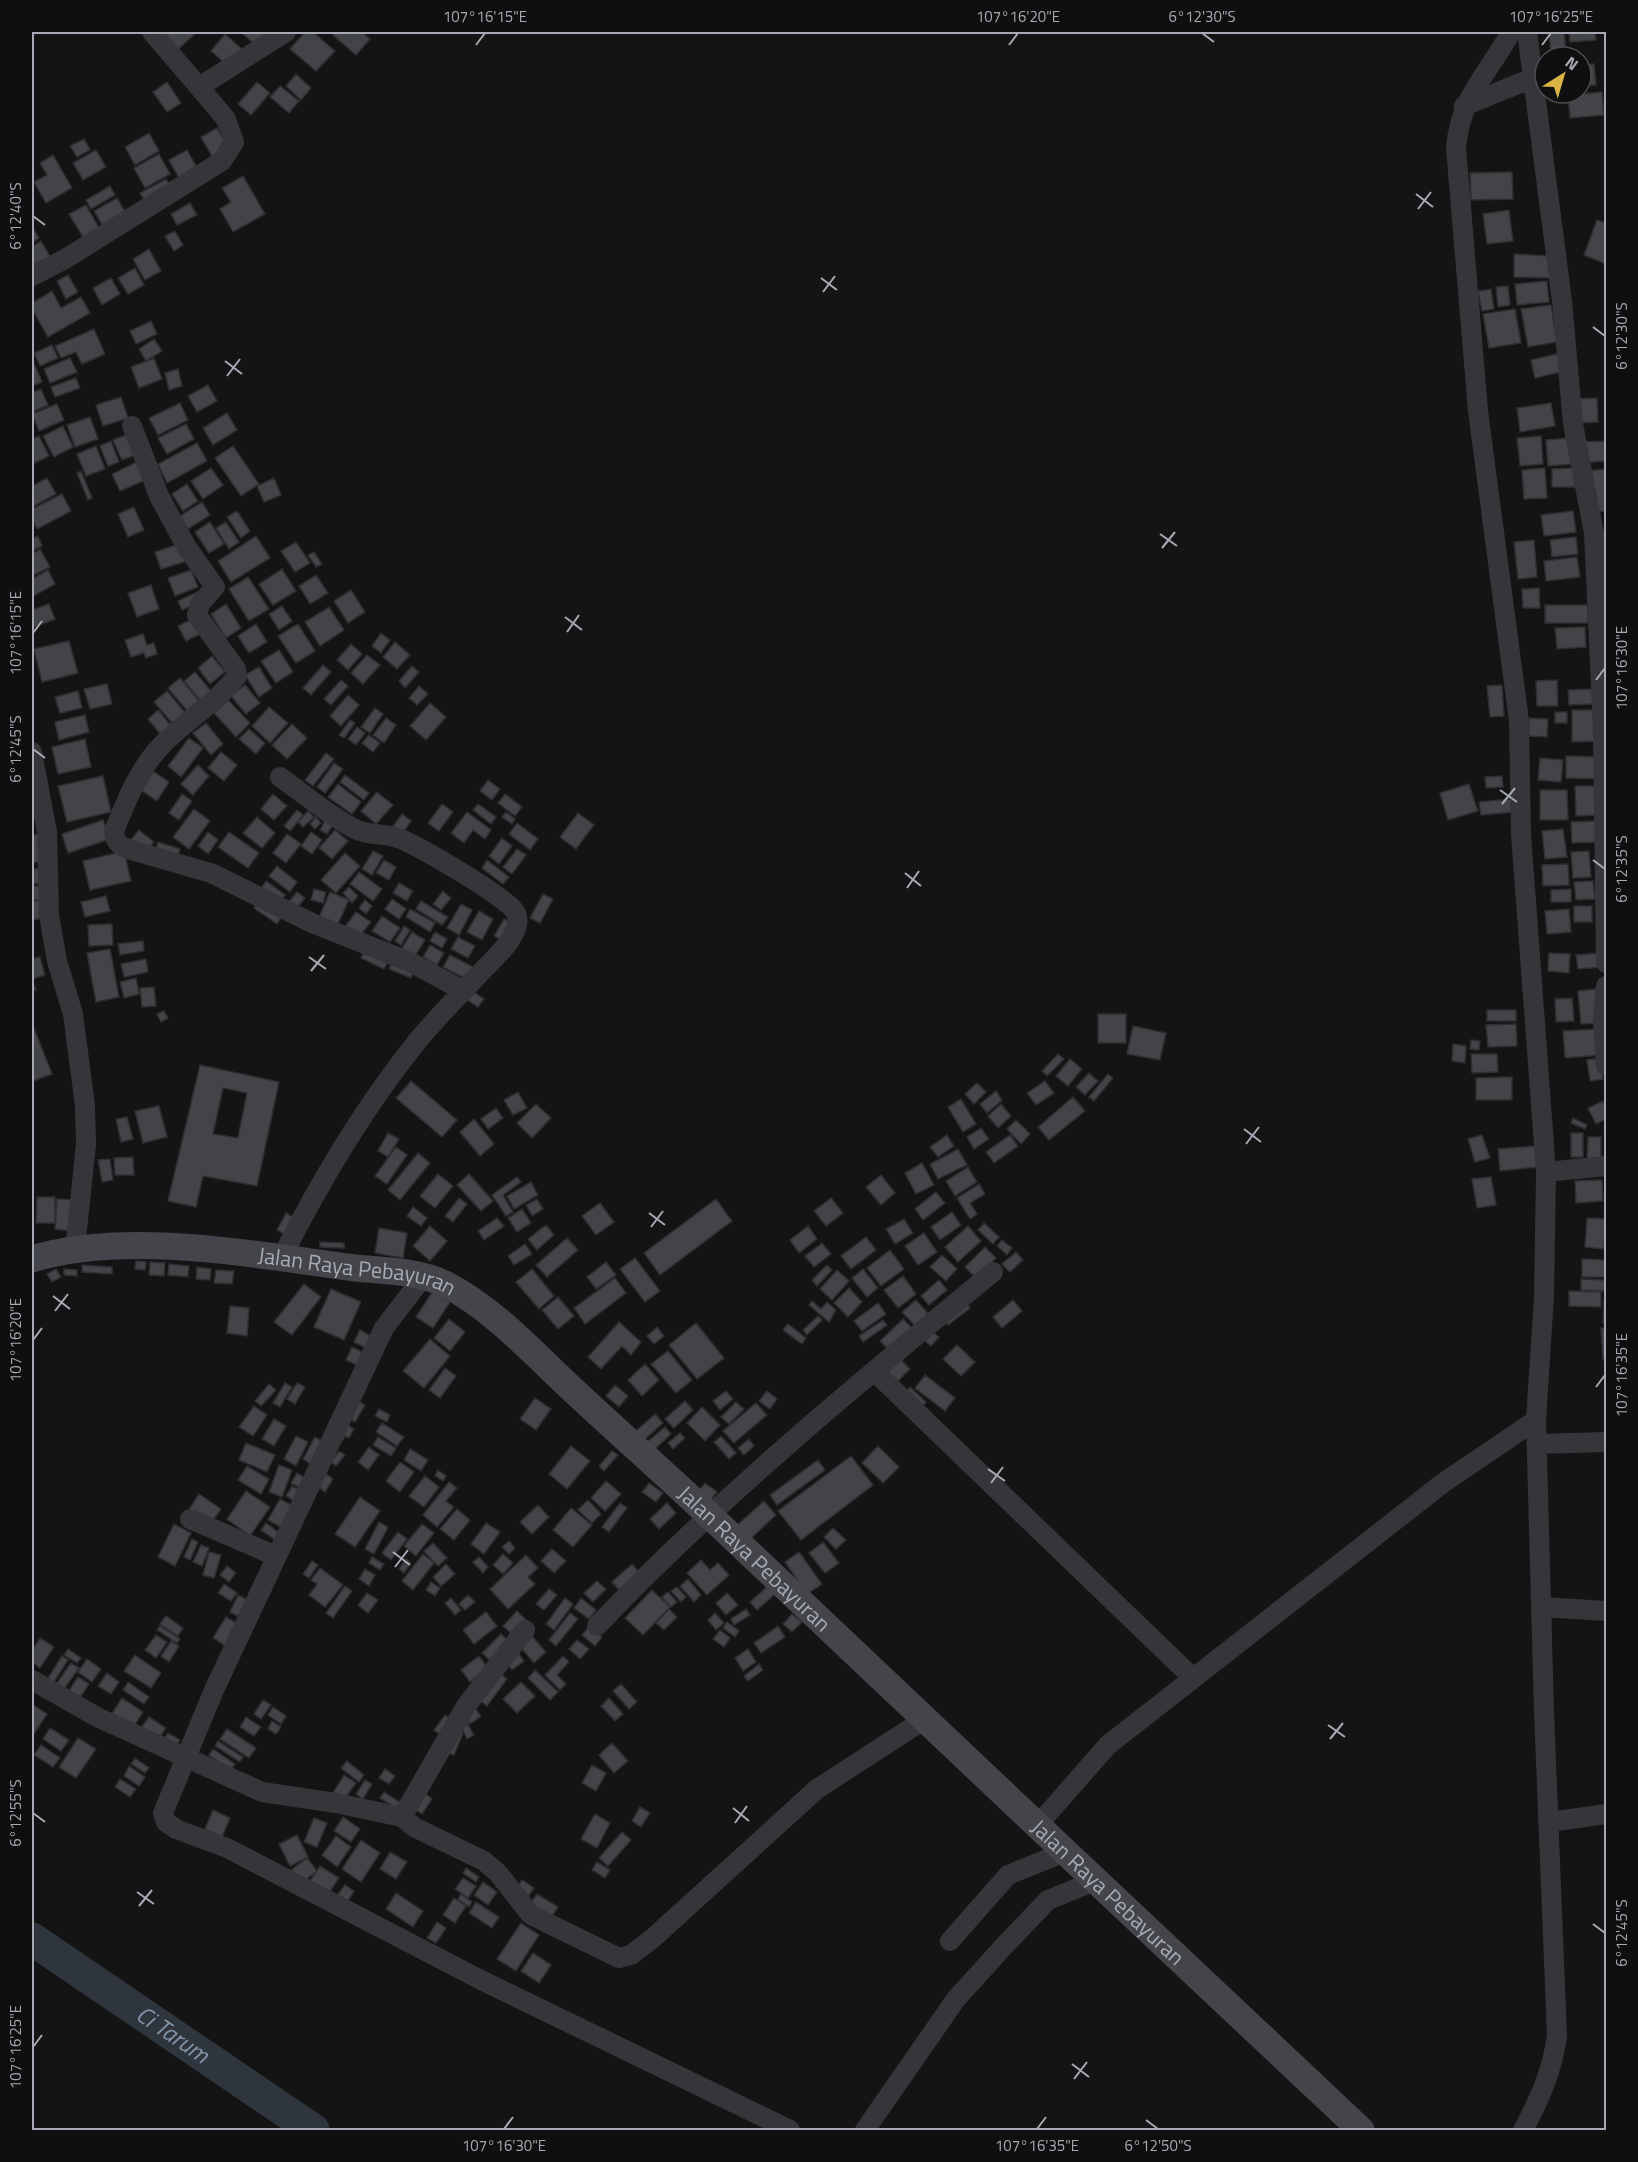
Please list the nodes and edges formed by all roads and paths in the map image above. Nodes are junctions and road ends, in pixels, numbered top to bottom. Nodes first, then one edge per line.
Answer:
1 (152, 32) edge
2 (286, 32) edge
3 (1511, 32) edge
4 (1527, 32) edge
5 (1533, 71) edge
6 (1533, 77) edge
7 (199, 87) junction
8 (1537, 105) edge
9 (1464, 106) junction
10 (32, 276) edge
11 (132, 426) dead end
12 (32, 756) edge
13 (280, 777) dead end
14 (1606, 963) edge
15 (1606, 986) edge
16 (464, 991) junction
17 (1606, 1065) edge
18 (1606, 1166) edge
19 (1546, 1172) junction
20 (75, 1249) junction
21 (282, 1257) junction
22 (32, 1259) edge
23 (993, 1272) dead end
24 (424, 1276) junction
25 (874, 1371) junction
26 (1536, 1420) junction
27 (1606, 1442) edge
28 (1538, 1444) junction
29 (710, 1515) junction
30 (190, 1519) dead end
31 (276, 1556) junction
32 (1543, 1607) junction
33 (1606, 1611) edge
34 (597, 1626) dead end
35 (525, 1630) dead end
36 (1193, 1678) junction
37 (32, 1680) edge
38 (926, 1719) junction
39 (187, 1757) junction
40 (1606, 1814) edge
41 (402, 1817) junction
42 (1550, 1822) junction
43 (1036, 1827) junction
44 (1065, 1852) junction
45 (1095, 1881) junction
46 (950, 1941) dead end
47 (789, 2130) edge
48 (865, 2130) edge
49 (1361, 2130) edge
50 (1523, 2130) edge

1 - 7 street
2 - 7 street
3 - 9 street
4 - 5 street
6 - 9 street
7 - 10 street
8 - 14 street
9 - 19 street
11 - 16 street
12 - 20 street
13 - 16 street
15 - 17 street
16 - 21 street
18 - 19 street
19 - 26 street
20 - 21 main road, Jalan Raya Pebayuran
20 - 22 main road, Jalan Raya Pebayuran
21 - 24 main road, Jalan Raya Pebayuran
23 - 25 street
24 - 29 main road, Jalan Raya Pebayuran
24 - 31 street
25 - 29 street
25 - 36 street
26 - 28 street
26 - 36 street
27 - 28 street
28 - 32 street
29 - 34 street
29 - 38 main road, Jalan Raya Pebayuran
30 - 31 street
31 - 39 street
32 - 33 street
32 - 42 street
35 - 41 street
36 - 43 street
37 - 39 street
38 - 41 street
38 - 43 main road, Jalan Raya Pebayuran
39 - 41 street
39 - 47 street
40 - 42 street
42 - 50 street
43 - 44 main road, Jalan Raya Pebayuran
44 - 45 main road, Jalan Raya Pebayuran
44 - 46 street
45 - 48 street
45 - 49 main road, Jalan Raya Pebayuran

